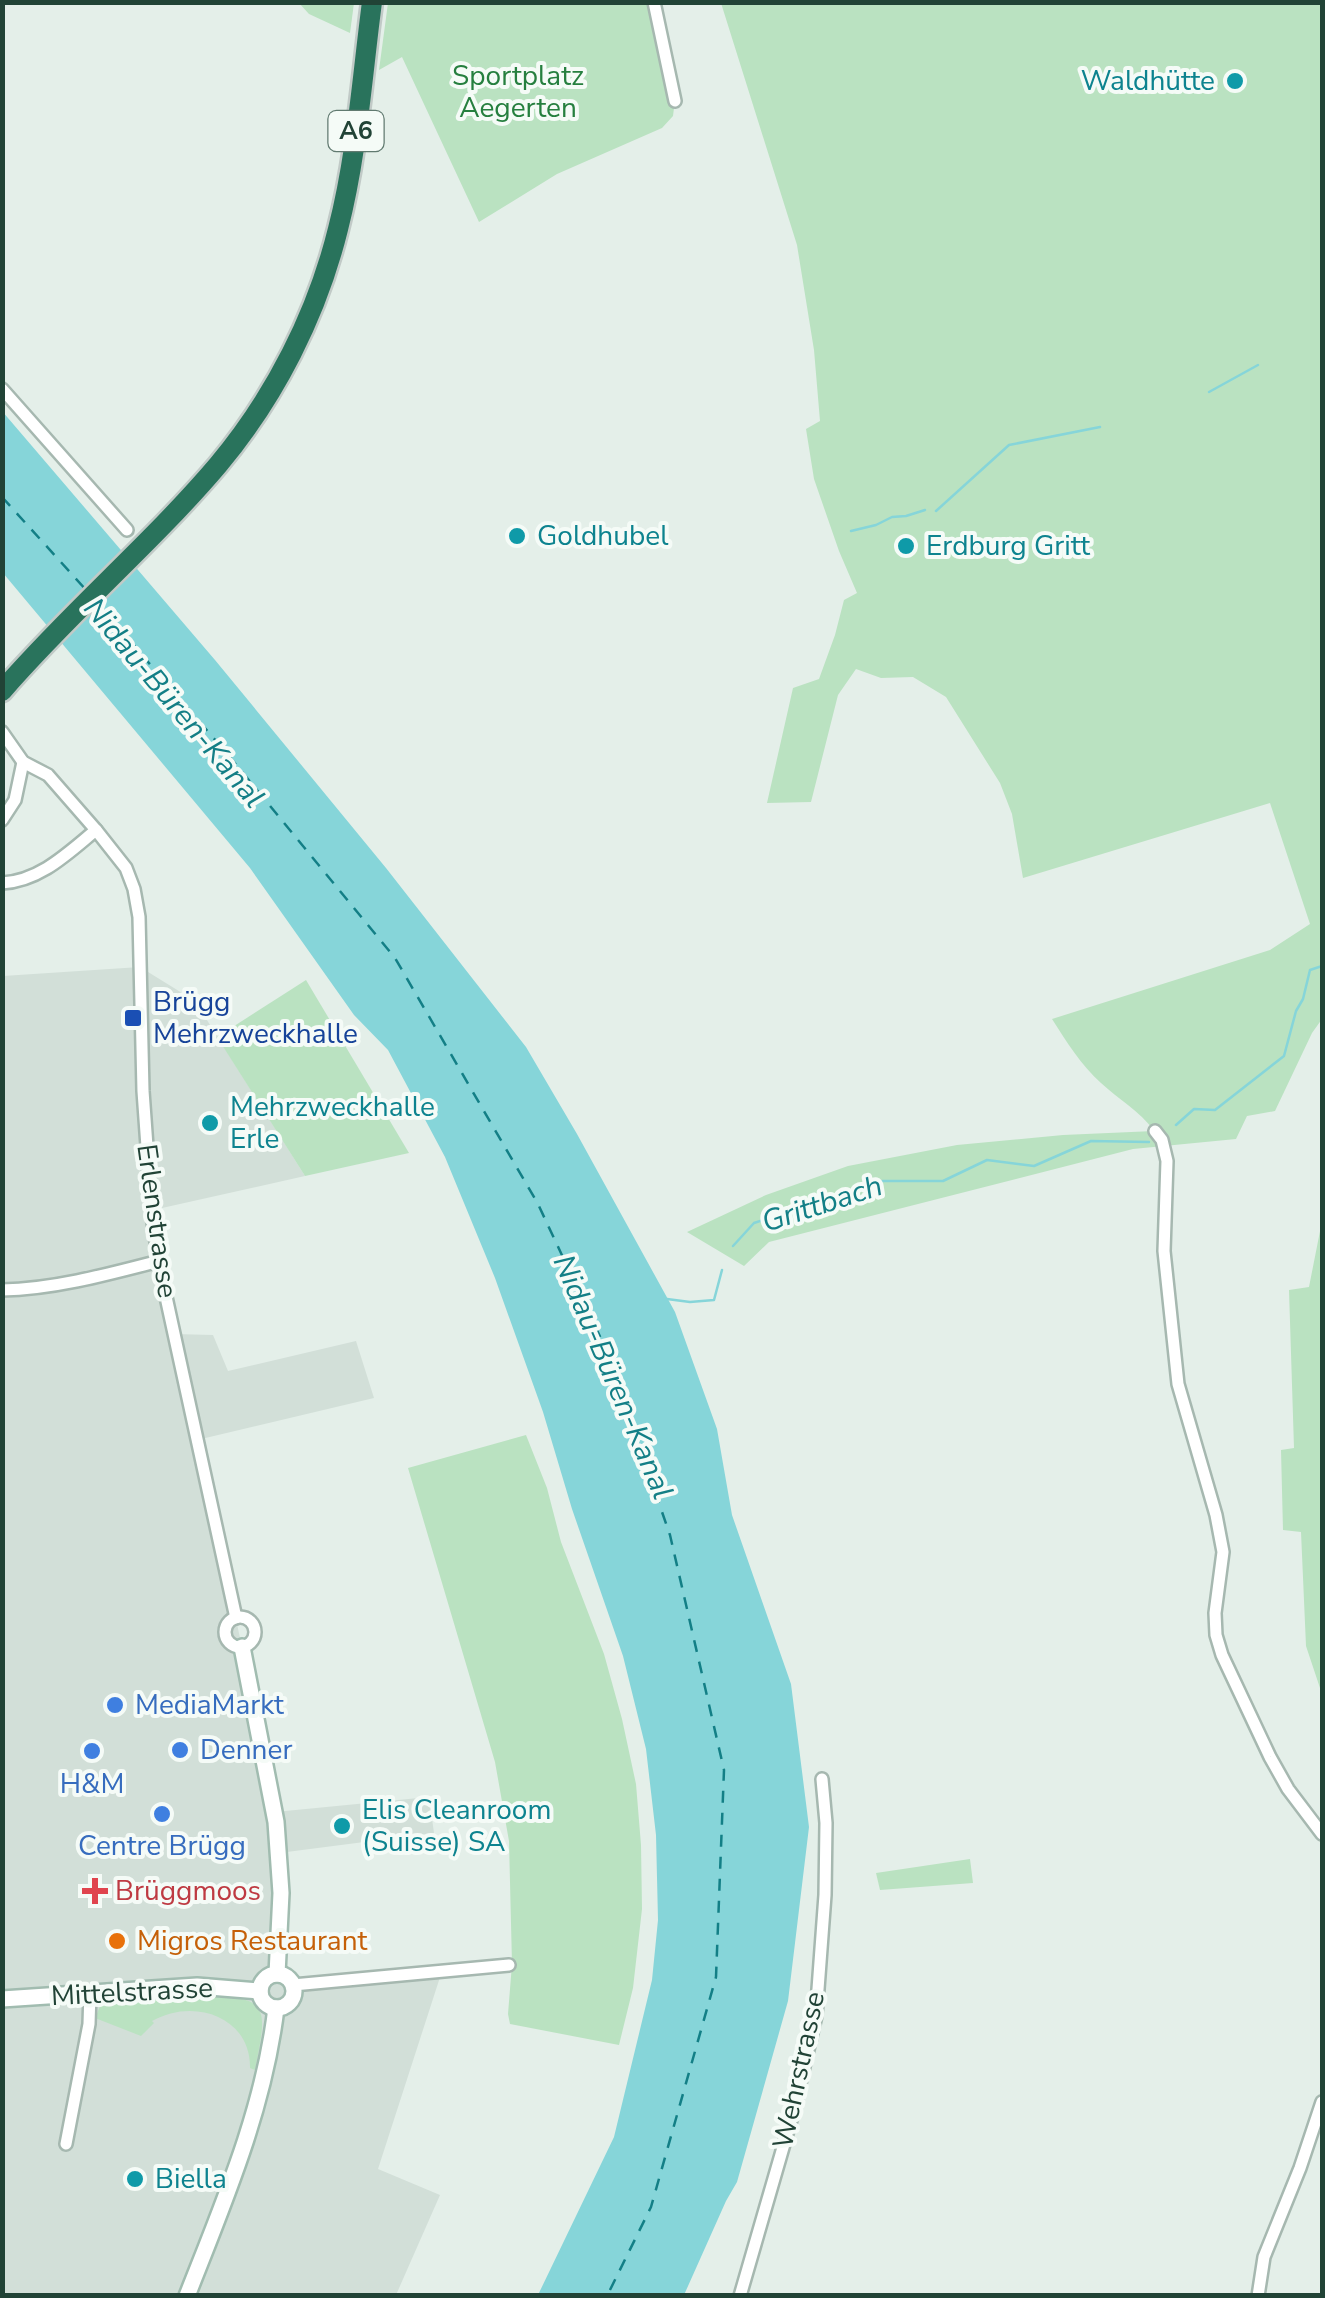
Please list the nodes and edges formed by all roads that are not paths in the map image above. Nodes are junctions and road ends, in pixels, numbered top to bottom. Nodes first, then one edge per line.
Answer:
1 (372, 2) edge
2 (654, 2) edge
3 (675, 100) dead end
4 (2, 389) edge
5 (127, 530) dead end
6 (2, 691) edge
7 (2, 732) edge
8 (23, 762) junction
9 (2, 820) edge
10 (96, 830) junction
11 (2, 883) edge
12 (1161, 1140) dead end
13 (159, 1260) junction
14 (2, 1290) edge
15 (236, 1618) junction
16 (242, 1647) junction
17 (822, 1779) dead end
18 (1322, 1834) edge
19 (509, 1965) dead end
20 (278, 1974) junction
21 (293, 1986) junction
22 (260, 1990) junction
23 (90, 1994) junction
24 (9, 1998) edge
25 (276, 2008) junction
26 (1322, 2102) edge
27 (66, 2144) dead end
28 (187, 2296) edge
29 (740, 2296) edge
30 (1258, 2296) edge

1 - 6 highway, A6
2 - 3 street
4 - 5 street
7 - 8 street, Erlenstrasse
8 - 9 street
8 - 10 street, Erlenstrasse
10 - 11 street
10 - 13 street, Erlenstrasse
12 - 18 street
13 - 14 street
13 - 15 street, Erlenstrasse
15 - 16 street
15 - 16 street
16 - 20 main road
17 - 29 street, Wehrstrasse
19 - 21 street
20 - 21 main road
20 - 22 main road
21 - 25 main road
22 - 23 main road, Mittelstrasse
22 - 25 main road
23 - 24 main road, Mittelstrasse
23 - 27 street, Mittelstrasse
25 - 28 main road
26 - 30 street

